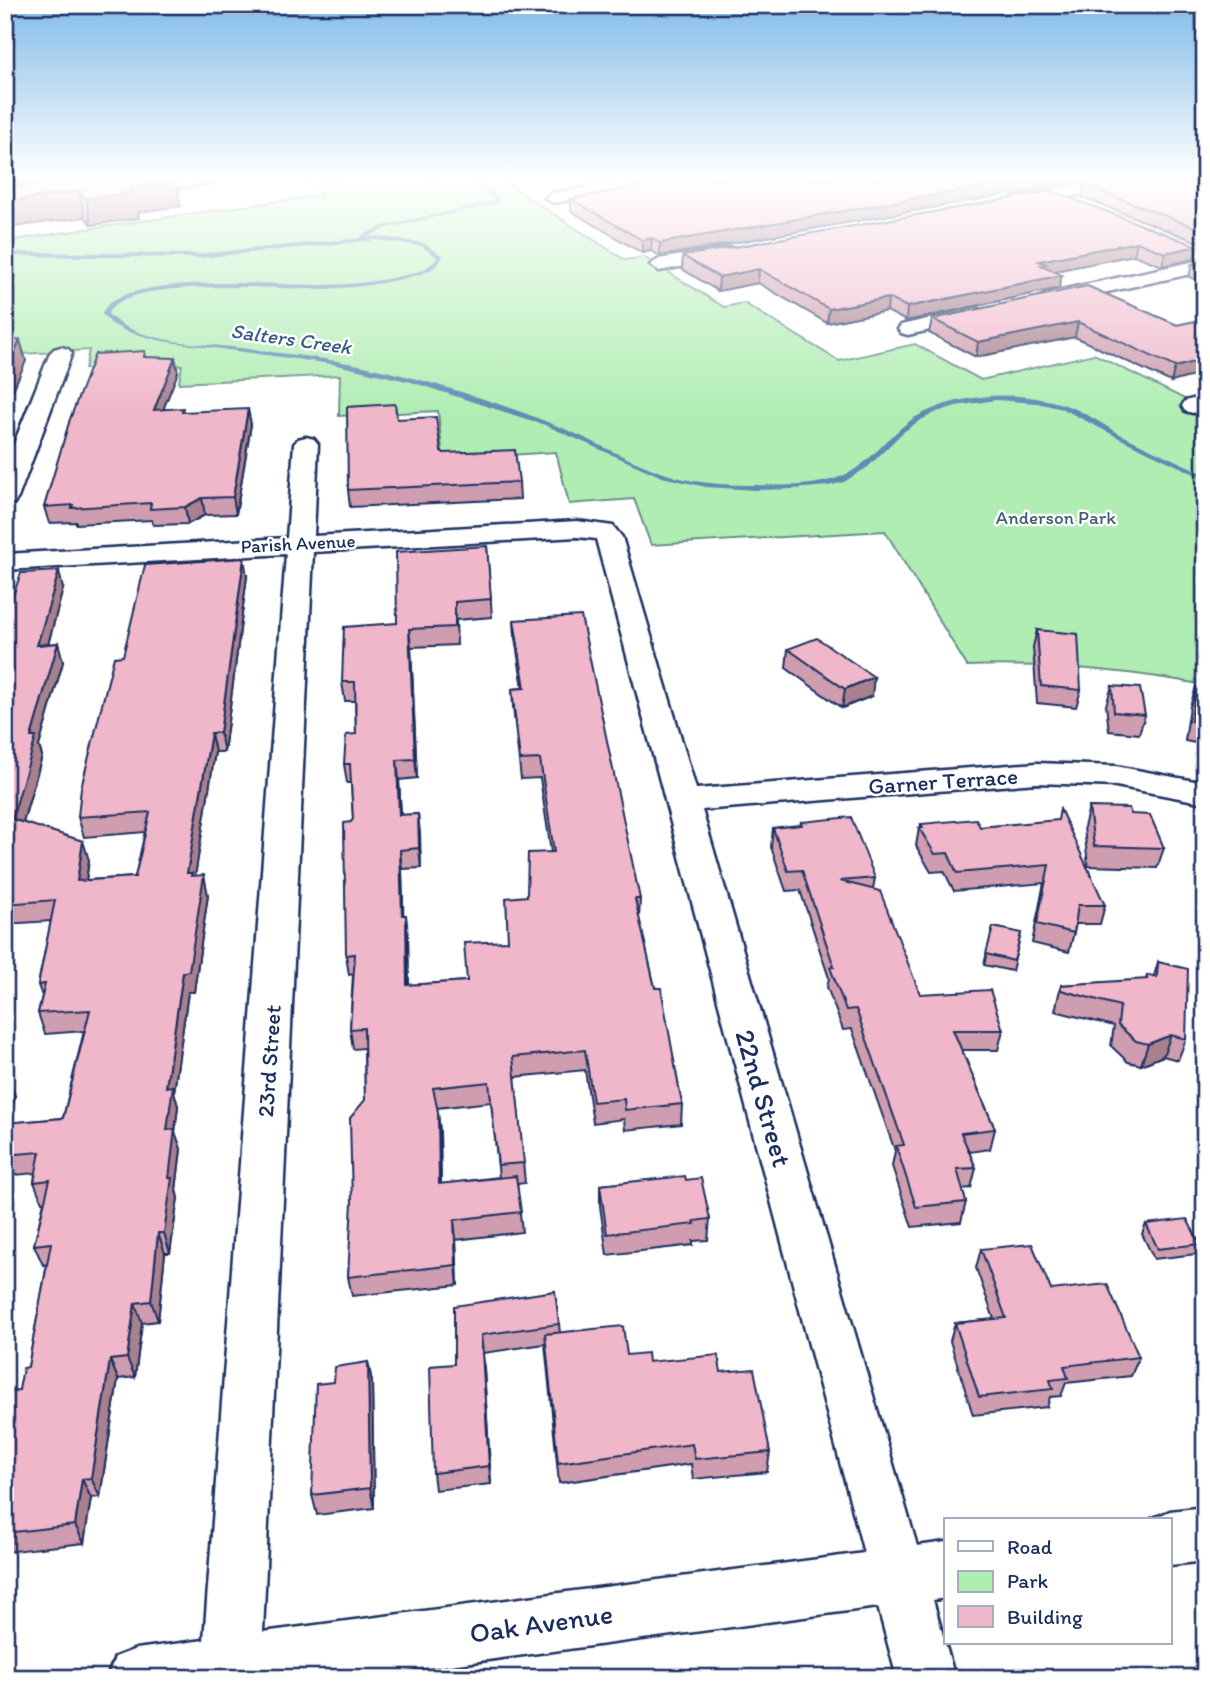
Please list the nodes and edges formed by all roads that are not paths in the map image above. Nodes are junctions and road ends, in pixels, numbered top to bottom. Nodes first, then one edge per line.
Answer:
1 (706, 257) edge
2 (1201, 257) edge
3 (659, 265) dead end
4 (1029, 303) edge
5 (988, 311) edge
6 (908, 329) dead end
7 (61, 353) dead end
8 (306, 444) dead end
9 (5, 498) edge
10 (591, 529) joint
11 (301, 543) junction
12 (5, 562) edge
13 (1205, 793) edge
14 (681, 801) junction
15 (1205, 1534) edge
16 (1172, 1538) edge
17 (922, 1573) edge
18 (231, 1671) edge
19 (136, 1678) edge
20 (926, 1678) edge

1 - 3 street
2 - 4 street
5 - 6 street
7 - 9 street
8 - 11 street, 23rd Street
10 - 11 street, Parish Avenue
10 - 14 street, 22nd Street
11 - 12 street, Parish Avenue
11 - 18 street, 23rd Street
13 - 14 street, Garner Terrace
14 - 17 street, 22nd Street
15 - 16 street
17 - 18 street, Oak Avenue
17 - 20 street, 22nd Street
18 - 19 street, Oak Avenue

